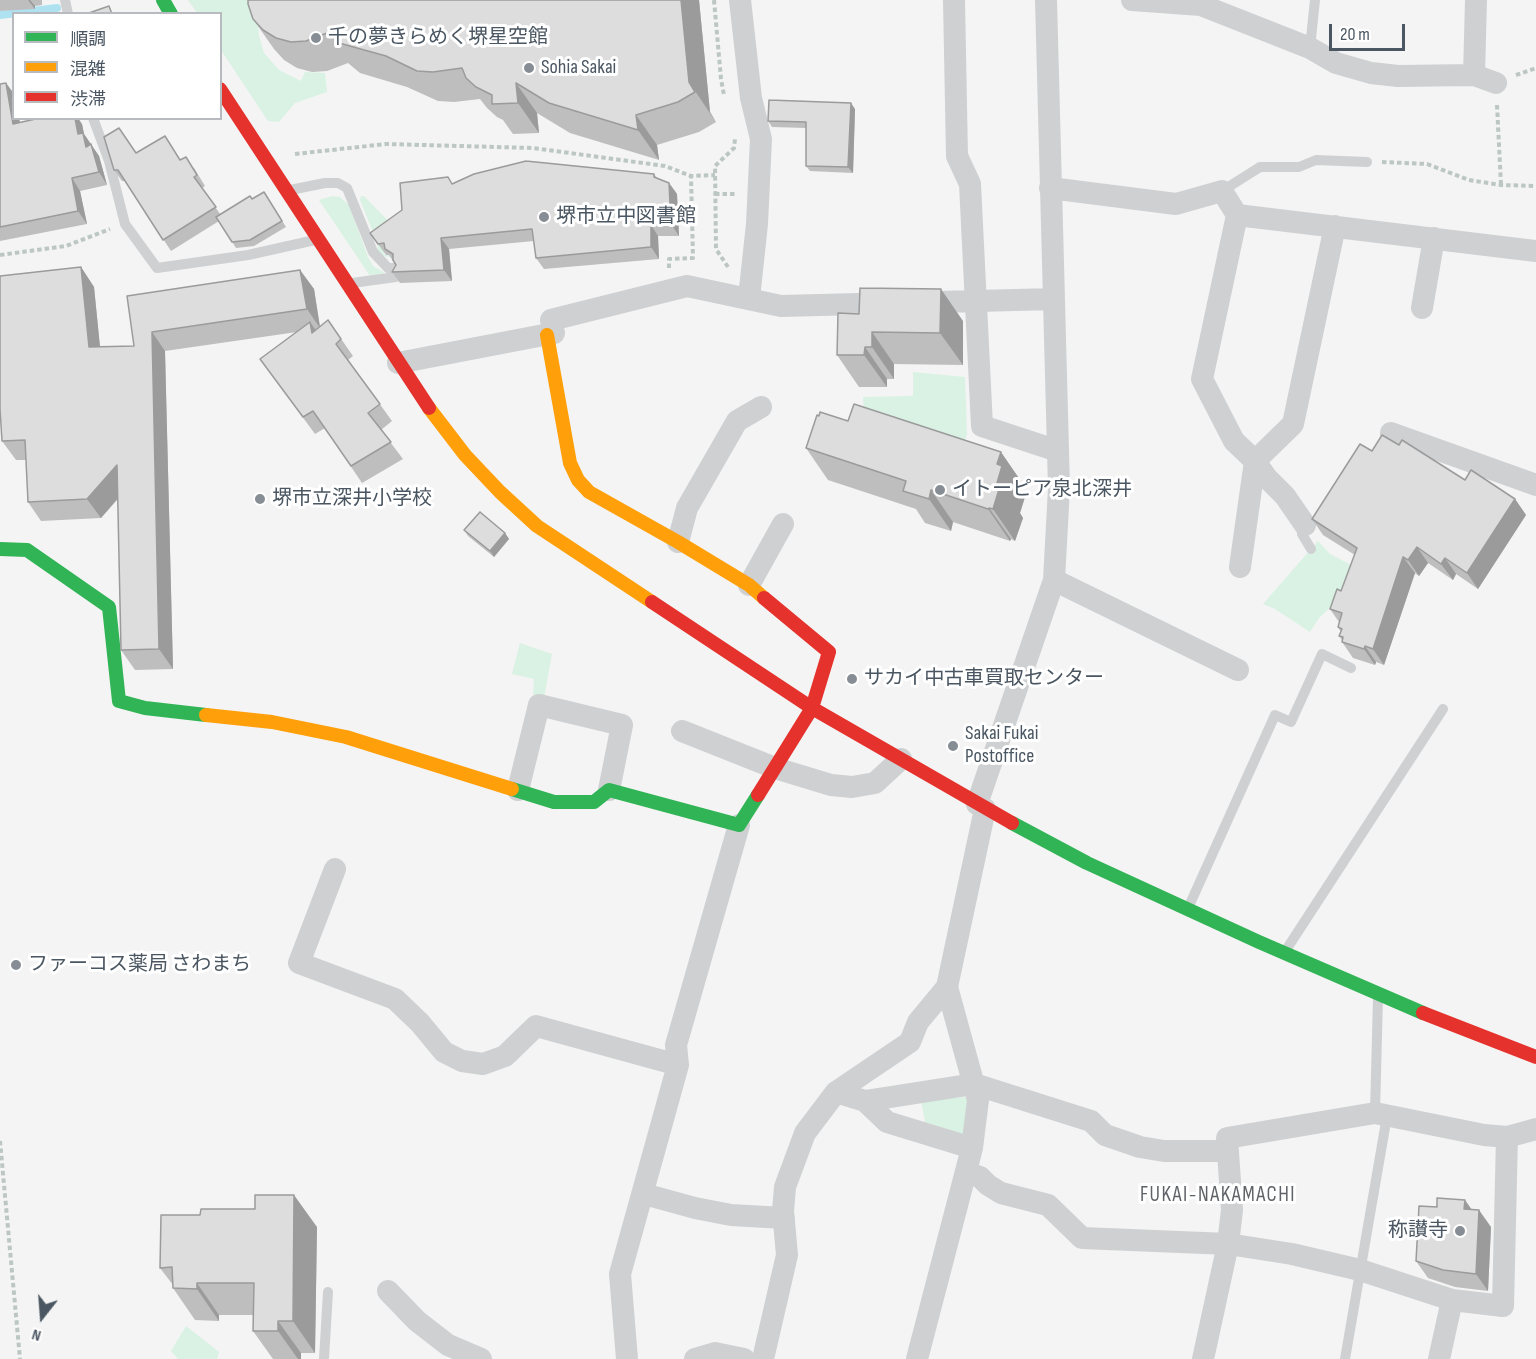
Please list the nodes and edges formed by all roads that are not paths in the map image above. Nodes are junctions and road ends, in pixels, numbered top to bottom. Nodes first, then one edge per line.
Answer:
1 (740, 0) edge
2 (954, 0) edge
3 (1046, 0) edge
4 (1132, 0) edge
5 (1315, 0) edge
6 (1476, 0) edge
7 (1310, 48) junction
8 (1474, 75) junction
9 (1496, 83) road end
10 (222, 92) edge
11 (94, 120) edge
12 (1367, 162) road end
13 (1050, 188) junction
14 (287, 191) junction
15 (1222, 191) junction
16 (1237, 215) junction
17 (1335, 226) junction
18 (1434, 238) junction
19 (318, 239) junction
20 (1536, 251) edge
21 (347, 284) junction
22 (749, 298) junction
23 (1054, 299) junction
24 (976, 301) junction
25 (1422, 308) dead end
26 (547, 335) junction
27 (398, 363) junction
28 (761, 407) dead end
29 (1391, 433) dead end
30 (1058, 451) junction
31 (1255, 461) junction
32 (1536, 486) edge
33 (783, 524) dead end
34 (1305, 525) joint
35 (678, 542) junction
36 (0, 549) edge
37 (1311, 549) dead end
38 (1240, 567) dead end
39 (1054, 580) junction
40 (749, 585) junction
41 (1351, 668) dead end
42 (1238, 670) dead end
43 (812, 708) junction
44 (1443, 709) dead end
45 (682, 731) dead end
46 (901, 759) junction
47 (775, 768) junction
48 (518, 790) junction
49 (609, 790) junction
50 (981, 807) junction
51 (740, 825) junction
52 (335, 869) dead end
53 (1187, 909) junction
54 (1285, 953) junction
55 (947, 987) junction
56 (1378, 993) junction
57 (1536, 1057) edge
58 (678, 1065) junction
59 (974, 1084) junction
60 (836, 1092) junction
61 (865, 1101) junction
62 (1381, 1115) junction
63 (1536, 1128) edge
64 (1507, 1137) junction
65 (972, 1148) junction
66 (1228, 1151) junction
67 (966, 1172) junction
68 (644, 1194) junction
69 (784, 1218) junction
70 (1228, 1244) junction
71 (1360, 1270) junction
72 (388, 1291) dead end
73 (328, 1292) dead end
74 (1452, 1300) junction
75 (324, 1359) edge
76 (481, 1359) edge
77 (627, 1359) edge
78 (695, 1359) edge
79 (744, 1359) edge
80 (763, 1359) edge
81 (917, 1359) edge
82 (1203, 1359) edge
83 (1345, 1359) edge
84 (1438, 1359) edge

1 - 22 street
2 - 24 street
3 - 13 street
4 - 7 street
5 - 7 lane
6 - 8 street
7 - 8 street
8 - 9 street
10 - 14 street
11 - 19 lane
12 - 15 lane
13 - 15 street
13 - 23 street
14 - 19 street
14 - 21 lane
15 - 16 street
16 - 17 street
16 - 31 street
17 - 18 street
17 - 31 street
18 - 20 street
18 - 25 street
19 - 21 street
21 - 27 street
22 - 24 street
22 - 26 street
23 - 24 street
23 - 30 street
24 - 30 street
26 - 27 street
26 - 35 street
27 - 43 street
28 - 35 street
29 - 32 street
30 - 39 street
31 - 34 street
31 - 38 street
33 - 40 street
34 - 37 lane
35 - 40 street
36 - 48 street
39 - 42 street
39 - 50 street
40 - 43 street
41 - 53 lane
43 - 46 street
43 - 47 street
44 - 54 lane
45 - 47 street
46 - 47 street
46 - 50 street
47 - 51 street
48 - 49 street
48 - 49 street
49 - 51 street
50 - 53 street
50 - 55 street
51 - 58 street
52 - 58 street
53 - 54 street
54 - 56 street
55 - 59 street
55 - 60 street
56 - 57 street
56 - 62 lane
58 - 68 street
59 - 61 street
59 - 65 street
59 - 66 street
60 - 61 street
60 - 69 street
61 - 65 street
62 - 64 street
62 - 66 street
62 - 71 lane
63 - 64 street
64 - 74 street
65 - 67 street
66 - 70 street
67 - 70 street
67 - 81 street
68 - 69 street
68 - 77 street
69 - 80 street
70 - 71 street
70 - 82 street
71 - 74 street
71 - 83 lane
72 - 76 street
73 - 75 lane
74 - 84 street
78 - 79 street

